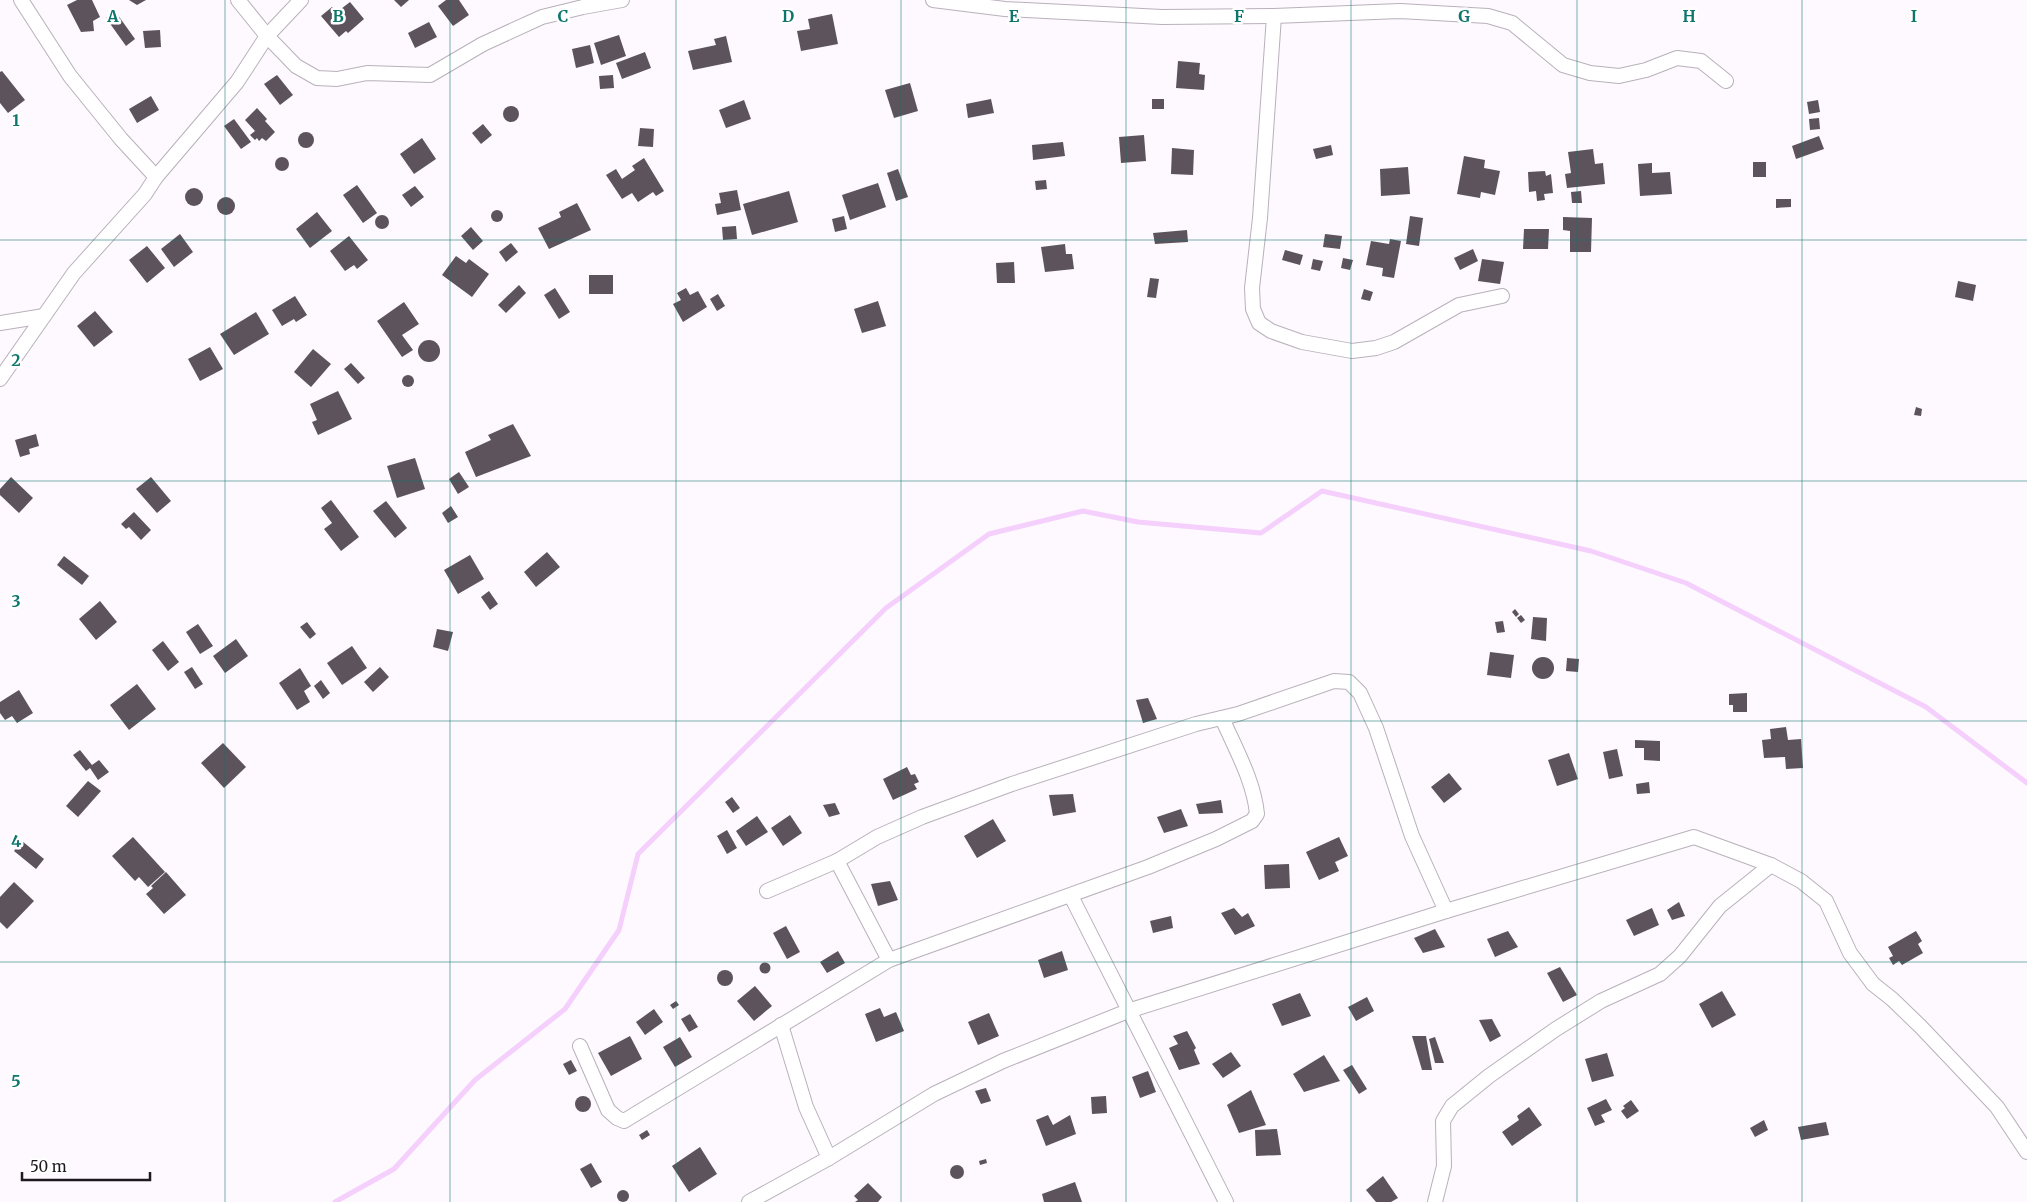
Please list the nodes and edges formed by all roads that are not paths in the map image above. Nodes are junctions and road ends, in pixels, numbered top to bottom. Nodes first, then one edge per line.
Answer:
1 (20, 0) edge
2 (238, 0) edge
3 (301, 0) edge
4 (622, 0) edge
5 (933, 0) edge
6 (1274, 16) junction
7 (267, 36) junction
8 (1726, 81) dead end
9 (156, 177) junction
10 (1502, 296) dead end
11 (44, 316) junction
12 (0, 323) edge
13 (0, 379) edge
14 (1222, 718) junction
15 (837, 861) junction
16 (1771, 865) junction
17 (767, 891) dead end
18 (1071, 896) junction
19 (1446, 911) junction
20 (889, 960) junction
21 (1128, 1011) junction
22 (781, 1026) junction
23 (580, 1046) dead end
24 (2027, 1152) edge
25 (829, 1158) junction
26 (749, 1202) edge
27 (1226, 1202) edge
28 (1435, 1202) edge

1 - 9 street
2 - 7 street
3 - 7 street
4 - 7 street
5 - 6 street
6 - 8 street
6 - 10 street
7 - 9 street
9 - 11 street
11 - 12 street
11 - 13 street
14 - 15 street
14 - 18 street
14 - 19 street
15 - 17 street
15 - 20 street
16 - 19 street
16 - 24 street
16 - 28 street
18 - 20 street
18 - 21 street
19 - 21 street
20 - 22 street
21 - 25 street
21 - 27 street
22 - 23 street
22 - 25 street
25 - 26 street

